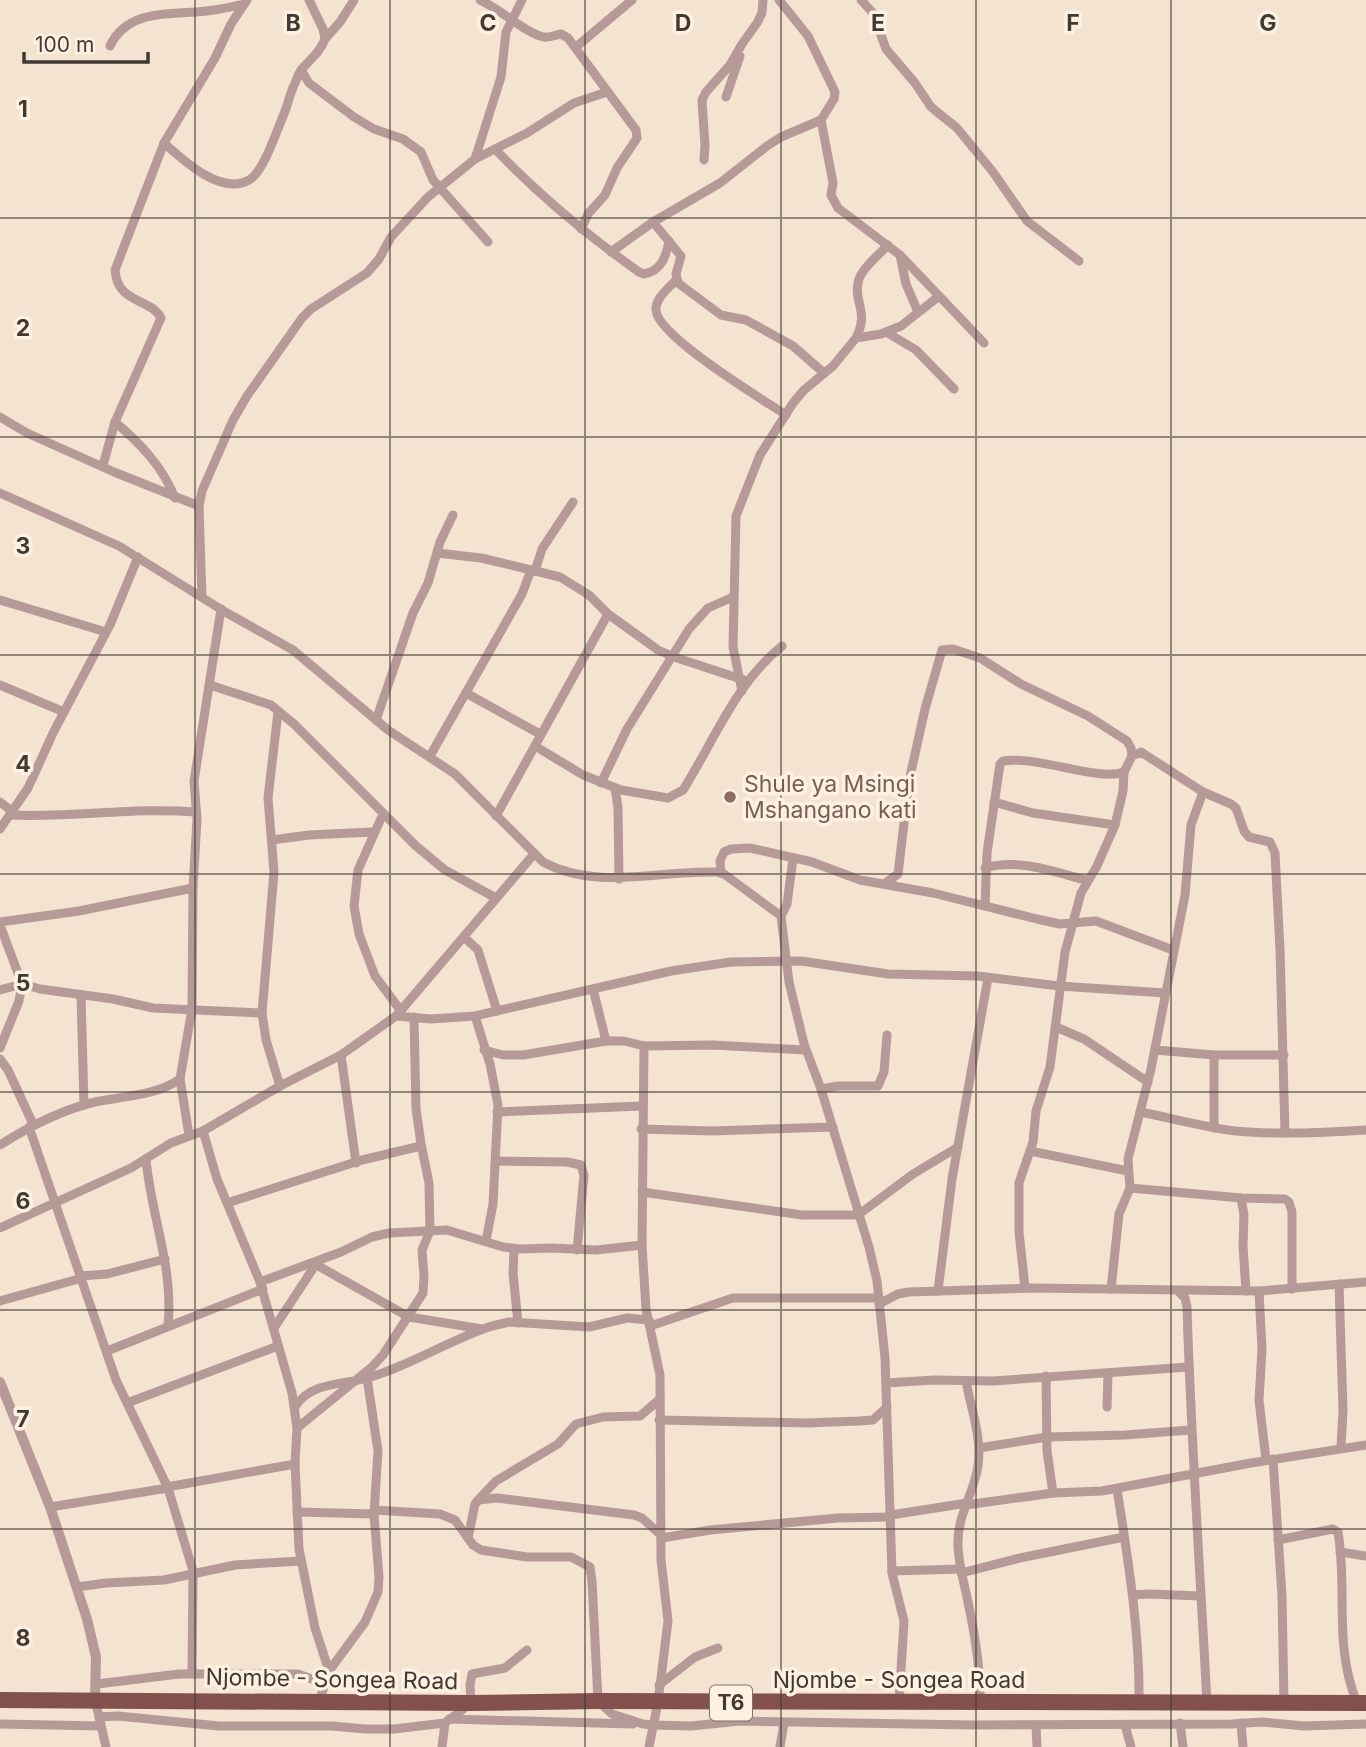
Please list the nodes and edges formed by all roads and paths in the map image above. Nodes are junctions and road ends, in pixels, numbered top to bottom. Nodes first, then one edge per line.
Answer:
1 (309, 0) edge
2 (354, 0) edge
3 (480, 0) edge
4 (522, 0) edge
5 (632, 0) edge
6 (763, 0) edge
7 (779, 0) edge
8 (861, 0) edge
9 (246, 2) edge
10 (512, 19) junction
11 (325, 39) junction
12 (742, 44) junction
13 (110, 46) dead end
14 (576, 47) junction
15 (301, 70) junction
16 (607, 92) junction
17 (726, 97) dead end
18 (821, 120) junction
19 (164, 144) junction
20 (495, 149) junction
21 (475, 159) junction
22 (704, 160) dead end
23 (439, 188) junction
24 (653, 222) junction
25 (581, 229) junction
26 (488, 242) dead end
27 (669, 242) junction
28 (888, 245) junction
29 (611, 252) junction
30 (900, 256) junction
31 (1079, 261) dead end
32 (677, 279) junction
33 (939, 297) junction
34 (918, 312) junction
35 (886, 332) junction
36 (856, 338) junction
37 (984, 343) dead end
38 (824, 373) junction
39 (954, 389) dead end
40 (786, 415) junction
41 (0, 417) edge
42 (115, 422) junction
43 (103, 465) junction
44 (0, 493) edge
45 (175, 498) junction
46 (573, 502) dead end
47 (199, 506) junction
48 (453, 515) dead end
49 (437, 553) junction
50 (138, 558) junction
51 (533, 570) junction
52 (202, 597) junction
53 (733, 597) junction
54 (0, 600) edge
55 (221, 609) junction
56 (608, 614) junction
57 (106, 632) junction
58 (782, 646) dead end
59 (674, 657) junction
60 (737, 678) junction
61 (747, 681) junction
62 (0, 685) edge
63 (210, 685) junction
64 (741, 691) junction
65 (466, 693) junction
66 (64, 712) junction
67 (278, 712) junction
68 (376, 720) junction
69 (540, 734) junction
70 (535, 746) junction
71 (430, 756) junction
72 (1132, 756) junction
73 (1124, 772) junction
74 (601, 783) junction
75 (615, 788) junction
76 (1203, 792) junction
77 (0, 802) edge
78 (994, 802) junction
79 (196, 812) junction
80 (12, 813) junction
81 (383, 814) junction
82 (496, 816) junction
83 (1115, 825) junction
84 (0, 830) edge
85 (373, 832) junction
86 (272, 839) junction
87 (534, 855) junction
88 (793, 859) junction
89 (985, 868) junction
90 (721, 873) junction
91 (619, 878) junction
92 (1088, 881) junction
93 (884, 884) junction
94 (193, 888) junction
95 (496, 898) junction
96 (985, 906) junction
97 (781, 916) junction
98 (0, 923) edge
99 (1074, 923) junction
100 (464, 937) junction
101 (1173, 950) junction
102 (786, 961) junction
103 (988, 978) junction
104 (22, 984) junction
105 (1059, 986) junction
106 (593, 989) junction
107 (0, 990) edge
108 (1165, 993) junction
109 (81, 995) junction
110 (192, 1009) junction
111 (497, 1011) junction
112 (262, 1013) junction
113 (399, 1014) junction
114 (475, 1016) junction
115 (414, 1017) junction
116 (1056, 1027) junction
117 (887, 1035) dead end
118 (606, 1041) junction
119 (643, 1046) junction
120 (0, 1048) edge
121 (484, 1050) junction
122 (806, 1050) junction
123 (1155, 1050) junction
124 (341, 1055) junction
125 (1214, 1055) junction
126 (1284, 1055) junction
127 (0, 1059) edge
128 (180, 1079) junction
129 (1148, 1082) junction
130 (280, 1086) junction
131 (821, 1089) junction
132 (84, 1105) junction
133 (642, 1106) junction
134 (497, 1112) junction
135 (1140, 1112) junction
136 (31, 1126) junction
137 (833, 1127) junction
138 (1214, 1128) junction
139 (641, 1129) junction
140 (1366, 1130) edge
141 (202, 1131) junction
142 (1285, 1133) junction
143 (189, 1136) junction
144 (0, 1145) edge
145 (421, 1146) junction
146 (958, 1147) junction
147 (1030, 1151) junction
148 (146, 1159) junction
149 (496, 1161) junction
150 (356, 1163) junction
151 (1128, 1171) junction
152 (1130, 1188) junction
153 (642, 1192) junction
154 (1241, 1198) junction
155 (56, 1201) junction
156 (227, 1203) junction
157 (858, 1215) junction
158 (0, 1228) edge
159 (430, 1231) junction
160 (486, 1241) junction
161 (642, 1245) junction
162 (514, 1249) junction
163 (577, 1250) junction
164 (165, 1259) junction
165 (314, 1264) junction
166 (82, 1277) junction
167 (1366, 1282) edge
168 (1339, 1284) junction
169 (262, 1286) junction
170 (1026, 1288) junction
171 (1111, 1289) junction
172 (1292, 1289) junction
173 (938, 1291) junction
174 (1178, 1291) junction
175 (1246, 1291) junction
176 (1259, 1291) junction
177 (0, 1301) edge
178 (879, 1301) junction
179 (409, 1317) junction
180 (518, 1323) junction
181 (649, 1323) junction
182 (168, 1326) junction
183 (274, 1328) junction
184 (483, 1329) junction
185 (278, 1346) junction
186 (107, 1351) junction
187 (1188, 1367) junction
188 (1108, 1373) junction
189 (1046, 1376) junction
190 (362, 1379) junction
191 (966, 1381) junction
192 (0, 1382) edge
193 (886, 1383) junction
194 (660, 1399) junction
195 (127, 1403) junction
196 (295, 1407) junction
197 (887, 1407) junction
198 (1107, 1407) dead end
199 (659, 1420) junction
200 (869, 1421) junction
201 (298, 1428) junction
202 (888, 1430) junction
203 (1191, 1430) junction
204 (1047, 1437) junction
205 (1366, 1445) edge
206 (979, 1448) junction
207 (1341, 1448) junction
208 (1269, 1459) junction
209 (295, 1464) junction
210 (1195, 1475) junction
211 (167, 1488) junction
212 (1117, 1489) junction
213 (1053, 1493) junction
214 (475, 1504) junction
215 (966, 1504) junction
216 (50, 1507) junction
217 (297, 1512) junction
218 (374, 1512) junction
219 (891, 1516) junction
220 (662, 1537) junction
221 (1124, 1537) junction
222 (468, 1538) junction
223 (1278, 1540) junction
224 (1340, 1552) junction
225 (1366, 1556) edge
226 (301, 1561) junction
227 (892, 1571) junction
228 (961, 1571) junction
229 (194, 1574) junction
230 (77, 1587) junction
231 (1133, 1595) junction
232 (1201, 1596) junction
233 (718, 1648) dead end
234 (527, 1650) dead end
235 (329, 1671) junction
236 (192, 1674) junction
237 (323, 1683) junction
238 (96, 1692) junction
239 (659, 1694) junction
240 (0, 1700) edge
241 (598, 1701) junction
242 (319, 1702) junction
243 (619, 1702) junction
244 (471, 1703) junction
245 (899, 1703) junction
246 (980, 1703) junction
247 (1139, 1703) junction
248 (1207, 1703) junction
249 (1284, 1703) junction
250 (1362, 1703) edge
251 (100, 1721) junction
252 (447, 1721) junction
253 (784, 1723) junction
254 (1180, 1723) junction
255 (1241, 1723) junction
256 (0, 1724) edge
257 (644, 1724) junction
258 (1366, 1724) edge
259 (1036, 1725) junction
260 (1125, 1725) junction
261 (106, 1747) edge
262 (442, 1747) edge
263 (649, 1747) edge
264 (780, 1747) edge
265 (1037, 1747) edge
266 (1131, 1747) edge
267 (1183, 1747) edge
268 (1242, 1747) edge

1 - 11 street
2 - 11 street
3 - 10 street
4 - 10 street
5 - 14 street
6 - 12 street
7 - 18 street
8 - 31 street
9 - 13 street
9 - 19 street
10 - 14 street
10 - 21 street
11 - 15 street
12 - 17 street
12 - 22 street
14 - 16 street
15 - 19 street
15 - 23 street
16 - 20 street
16 - 25 street
18 - 24 street
18 - 28 street
19 - 42 street
20 - 21 street
20 - 25 street
21 - 23 street
23 - 26 street
23 - 47 street
24 - 27 street
24 - 29 street
25 - 29 street
27 - 29 street
27 - 32 street
28 - 30 street
28 - 36 street
30 - 33 street
30 - 34 street
32 - 38 street
32 - 40 street
33 - 34 street
33 - 37 street
34 - 35 street
35 - 36 street
35 - 39 street
36 - 38 street
38 - 40 street
40 - 53 street
41 - 43 street
42 - 43 street
42 - 45 street
43 - 45 street
44 - 50 street
45 - 47 street
46 - 51 street
47 - 52 street
48 - 49 street
49 - 51 street
49 - 68 street
50 - 52 street
50 - 57 street
51 - 56 street
51 - 65 street
52 - 55 street
53 - 59 street
53 - 60 street
54 - 57 street
55 - 63 street
55 - 68 street
56 - 59 street
56 - 69 street
57 - 66 street
58 - 61 street
59 - 60 street
59 - 74 street
60 - 61 street
60 - 64 street
61 - 64 street
62 - 66 street
63 - 67 street
63 - 79 street
64 - 75 street
65 - 69 street
65 - 71 street
66 - 80 street
67 - 81 street
67 - 86 street
68 - 71 street
69 - 70 street
70 - 74 street
70 - 82 street
71 - 82 street
72 - 73 street
72 - 76 street
72 - 93 street
73 - 78 street
73 - 83 street
74 - 75 street
75 - 91 street
76 - 101 street
76 - 126 street
77 - 80 street
78 - 83 street
78 - 89 street
79 - 80 street
79 - 94 street
80 - 84 street
81 - 85 street
81 - 95 street
82 - 87 street
83 - 92 street
85 - 86 street
85 - 113 street
86 - 112 street
87 - 91 street
87 - 95 street
88 - 90 street
88 - 93 street
88 - 97 street
89 - 92 street
89 - 96 street
90 - 91 street
90 - 97 street
92 - 99 street
93 - 96 street
94 - 98 street
94 - 110 street
95 - 100 street
96 - 99 street
97 - 102 street
98 - 104 street
99 - 101 street
99 - 105 street
100 - 111 street
100 - 113 street
101 - 108 street
102 - 103 street
102 - 106 street
102 - 122 street
103 - 105 street
103 - 146 street
104 - 107 street
104 - 109 street
104 - 120 street
105 - 108 street
105 - 116 street
106 - 111 street
106 - 118 street
108 - 123 street
109 - 110 street
109 - 132 street
110 - 112 street
110 - 128 street
111 - 114 street
112 - 130 street
113 - 115 street
113 - 124 street
114 - 115 street
114 - 121 street
115 - 145 street
116 - 129 street
116 - 147 street
117 - 131 street
118 - 119 street
118 - 121 street
119 - 122 street
119 - 133 street
121 - 134 street
122 - 131 street
123 - 125 street
123 - 129 street
124 - 130 street
124 - 150 street
125 - 126 street
125 - 138 street
126 - 142 street
127 - 136 street
128 - 132 street
128 - 143 street
129 - 135 street
130 - 141 street
131 - 137 street
132 - 136 street
133 - 134 street
133 - 139 street
134 - 149 street
135 - 138 street
135 - 151 street
136 - 144 street
136 - 155 street
137 - 139 street
137 - 157 street
138 - 142 street
139 - 153 street
140 - 142 street
141 - 143 street
141 - 156 street
143 - 148 street
145 - 150 street
145 - 159 street
146 - 157 street
146 - 173 street
147 - 151 street
147 - 170 street
148 - 155 street
148 - 164 street
149 - 160 street
149 - 163 street
150 - 156 street
151 - 152 street
152 - 154 street
152 - 171 street
153 - 157 street
153 - 161 street
154 - 172 street
154 - 175 street
155 - 158 street
155 - 166 street
156 - 169 street
157 - 178 street
159 - 160 street
159 - 165 street
159 - 179 street
160 - 162 street
161 - 163 street
161 - 181 street
162 - 163 street
162 - 180 street
164 - 166 street
164 - 182 street
165 - 169 street
165 - 179 street
165 - 183 street
166 - 177 street
166 - 186 street
167 - 168 street
168 - 172 street
168 - 207 street
169 - 182 street
169 - 183 street
170 - 171 street
170 - 173 street
171 - 174 street
172 - 176 street
173 - 178 street
174 - 175 street
174 - 187 street
175 - 176 street
176 - 208 street
178 - 181 street
178 - 193 street
179 - 184 street
179 - 190 street
180 - 181 street
180 - 184 street
181 - 194 street
182 - 186 street
183 - 185 street
184 - 190 street
185 - 195 street
185 - 196 street
186 - 195 street
187 - 188 street
187 - 203 street
188 - 189 street
188 - 198 street
189 - 191 street
189 - 204 street
190 - 196 street
190 - 201 street
190 - 218 street
191 - 193 street
191 - 206 street
192 - 216 street
193 - 197 street
194 - 199 street
194 - 214 street
195 - 211 street
196 - 201 street
197 - 200 street
197 - 202 street
199 - 200 street
199 - 220 street
200 - 202 street
201 - 209 street
202 - 219 street
203 - 204 street
203 - 210 street
204 - 206 street
204 - 213 street
205 - 207 street
206 - 215 street
207 - 208 street
208 - 210 street
208 - 223 street
209 - 211 street
209 - 217 street
210 - 212 street
210 - 232 street
211 - 216 street
211 - 229 street
212 - 213 street
212 - 221 street
213 - 215 street
214 - 220 street
214 - 222 street
215 - 219 street
215 - 228 street
216 - 230 street
217 - 218 street
217 - 226 street
218 - 222 street
218 - 235 street
219 - 220 street
219 - 227 street
220 - 239 street
221 - 228 street
221 - 231 street
222 - 241 street
223 - 224 street
223 - 249 street
224 - 225 street
224 - 250 street
226 - 229 street
226 - 235 street
227 - 228 street
227 - 245 street
228 - 246 street
229 - 230 street
229 - 236 street
230 - 238 street
231 - 232 street
231 - 247 street
232 - 248 street
233 - 239 street
234 - 244 street
235 - 237 street
236 - 237 street
236 - 238 street
237 - 242 street
238 - 240 highway, T6
238 - 242 highway, Njombe - Songea Road / T6
238 - 251 street
239 - 243 highway, Njombe - Songea Road / T6
239 - 245 highway, Njombe - Songea Road / T6
239 - 257 street
241 - 243 highway, Njombe - Songea Road / T6
241 - 244 highway, Njombe - Songea Road / T6
241 - 257 street
242 - 244 highway, Njombe - Songea Road / T6
243 - 257 street
244 - 252 street
245 - 246 highway, Njombe - Songea Road / T6
246 - 247 highway, Njombe - Songea Road / T6
247 - 248 highway, Njombe - Songea Road / T6
248 - 249 highway, Njombe - Songea Road / T6
249 - 250 highway, Njombe - Songea Road / T6
251 - 252 street
251 - 256 street
251 - 261 street
252 - 257 street
252 - 262 street
253 - 257 street
253 - 259 street
253 - 264 street
254 - 255 street
254 - 260 street
254 - 267 street
255 - 258 street
255 - 268 street
257 - 263 street
259 - 260 street
259 - 265 street
260 - 266 street

